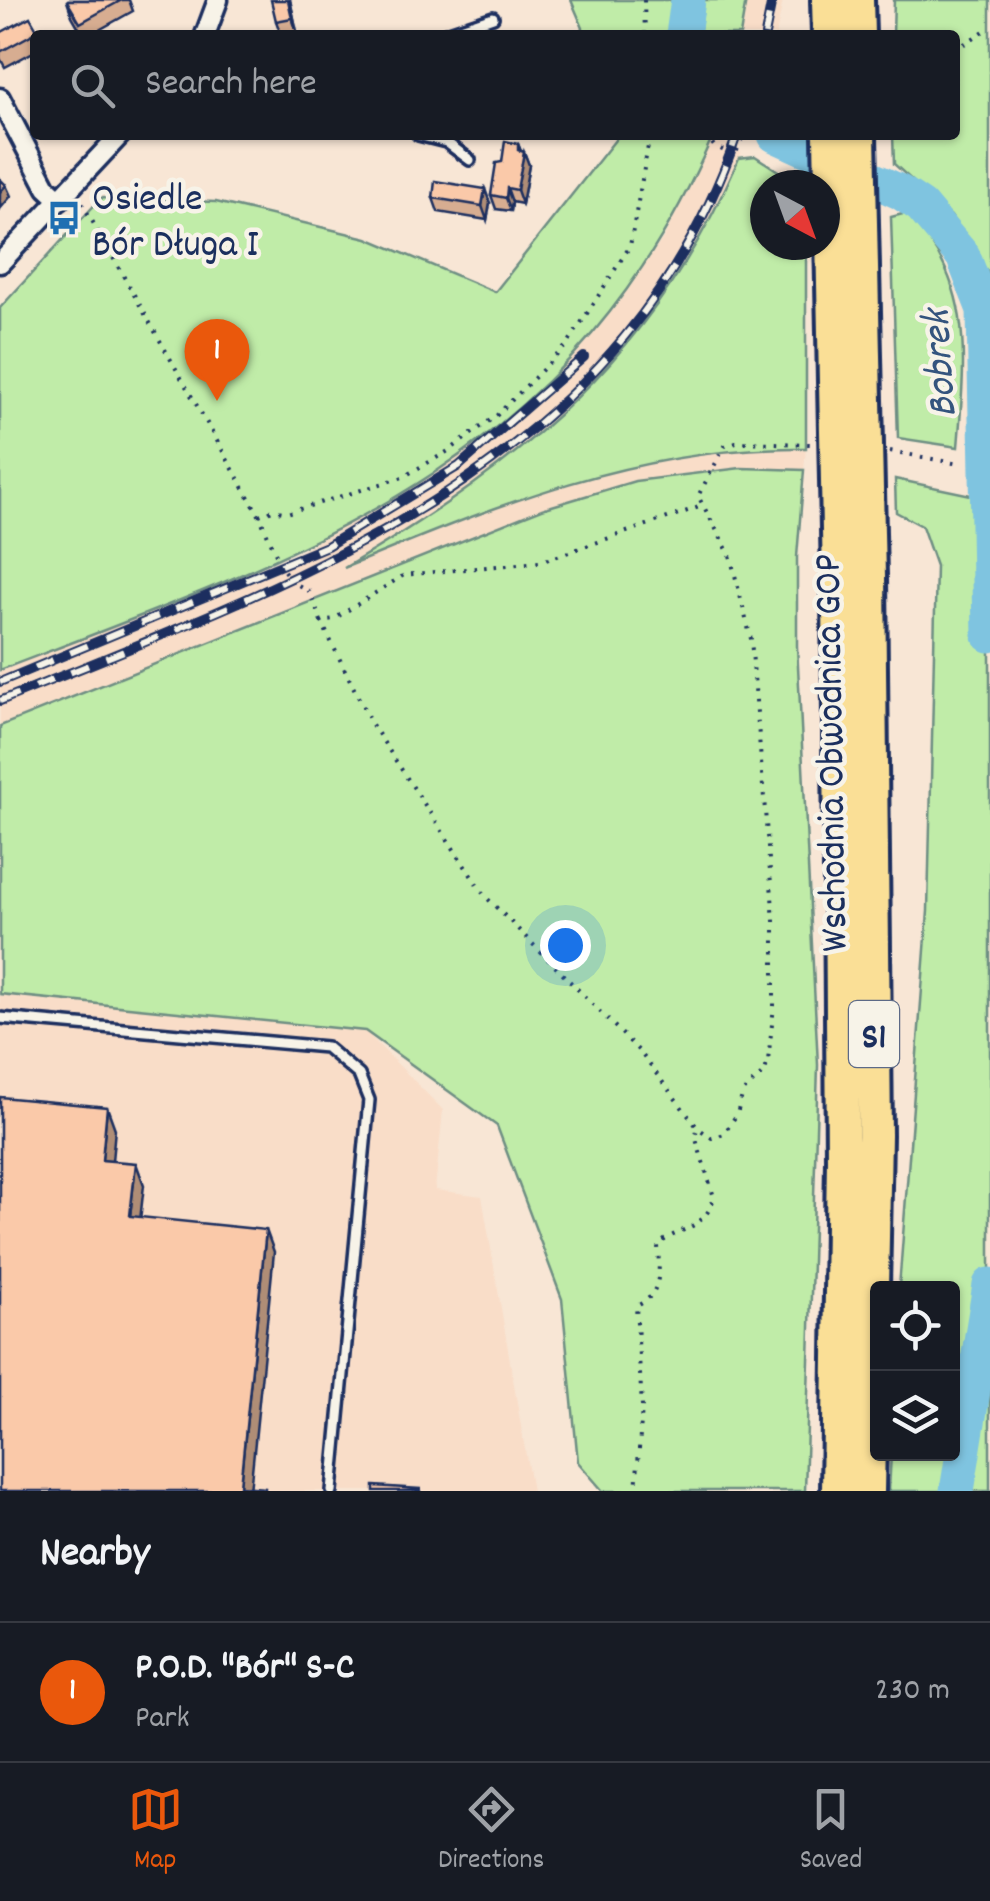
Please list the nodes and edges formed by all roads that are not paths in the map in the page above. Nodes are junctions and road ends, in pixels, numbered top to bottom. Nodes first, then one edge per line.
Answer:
1 (218, 0) edge
2 (828, 0) edge
3 (858, 0) edge
4 (494, 17) dead end
5 (207, 30) edge
6 (455, 30) edge
7 (828, 30) edge
8 (858, 30) edge
9 (0, 98) edge
10 (115, 140) edge
11 (438, 140) edge
12 (830, 140) edge
13 (860, 140) edge
14 (470, 160) dead end
15 (64, 195) junction
16 (0, 262) edge
17 (854, 578) junction
18 (0, 1018) edge
19 (332, 1491) edge
20 (838, 1491) edge
21 (868, 1491) edge

1 - 5 street
2 - 7 highway
3 - 8 highway
4 - 6 lane
9 - 15 street
10 - 15 street
11 - 14 lane
12 - 17 highway, Wschodnia Obwodnica GOP / S1, bridge
13 - 17 highway, Wschodnia Obwodnica GOP / S1, bridge
15 - 16 street
17 - 20 highway, Wschodnia Obwodnica GOP / S1
17 - 21 highway, Wschodnia Obwodnica GOP / S1
18 - 19 lane

